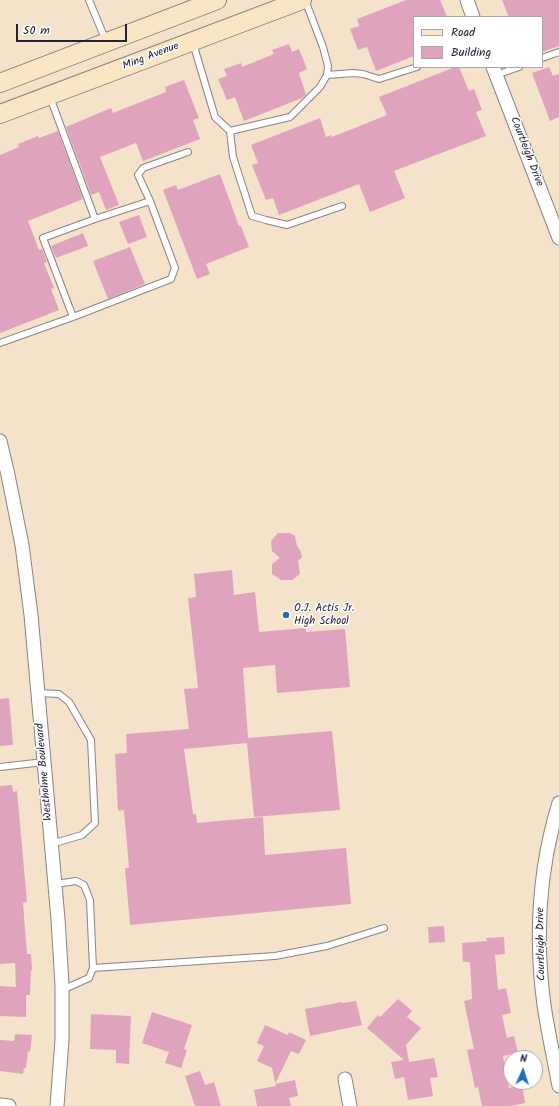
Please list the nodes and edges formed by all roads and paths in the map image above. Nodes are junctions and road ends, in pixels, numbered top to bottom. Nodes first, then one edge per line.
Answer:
1 (89, 0) edge
2 (217, 0) edge
3 (302, 0) edge
4 (305, 0) edge
5 (467, 0) edge
6 (473, 16) edge
7 (192, 41) junction
8 (106, 42) junction
9 (559, 52) edge
10 (543, 58) edge
11 (414, 68) edge
12 (513, 68) edge
13 (494, 71) edge
14 (327, 76) junction
15 (0, 83) edge
16 (50, 95) junction
17 (0, 114) edge
18 (230, 131) junction
19 (188, 152) dead end
20 (150, 201) junction
21 (342, 206) dead end
22 (95, 219) junction
23 (559, 238) edge
24 (73, 317) junction
25 (0, 343) edge
26 (0, 440) edge
27 (38, 693) junction
28 (44, 762) junction
29 (0, 767) edge
30 (559, 803) edge
31 (52, 844) junction
32 (55, 884) junction
33 (384, 928) dead end
34 (93, 968) junction
35 (62, 990) junction
36 (345, 1079) dead end
37 (559, 1086) edge
38 (0, 1105) edge
39 (9, 1106) edge
40 (57, 1106) edge
41 (350, 1106) edge

1 - 8 lane
2 - 8 main road
3 - 7 main road, Ming Avenue
4 - 14 lane
5 - 6 street
7 - 16 main road, Ming Avenue
7 - 18 lane
8 - 15 main road
9 - 10 lane
11 - 14 lane
12 - 13 lane
13 - 23 street, Courtleigh Drive
14 - 18 lane
16 - 17 main road, Ming Avenue
16 - 22 lane
18 - 21 lane
19 - 20 lane
20 - 22 lane
20 - 24 lane
22 - 24 lane
24 - 25 lane
26 - 27 street, Westholme Boulevard
27 - 28 street, Westholme Boulevard
27 - 31 lane
28 - 29 lane
28 - 31 street, Westholme Boulevard
30 - 37 street, Courtleigh Drive
31 - 32 street, Westholme Boulevard
32 - 34 lane
32 - 35 street, Westholme Boulevard
33 - 34 lane
34 - 35 lane
35 - 40 street, Westholme Boulevard
36 - 41 street
38 - 39 street

